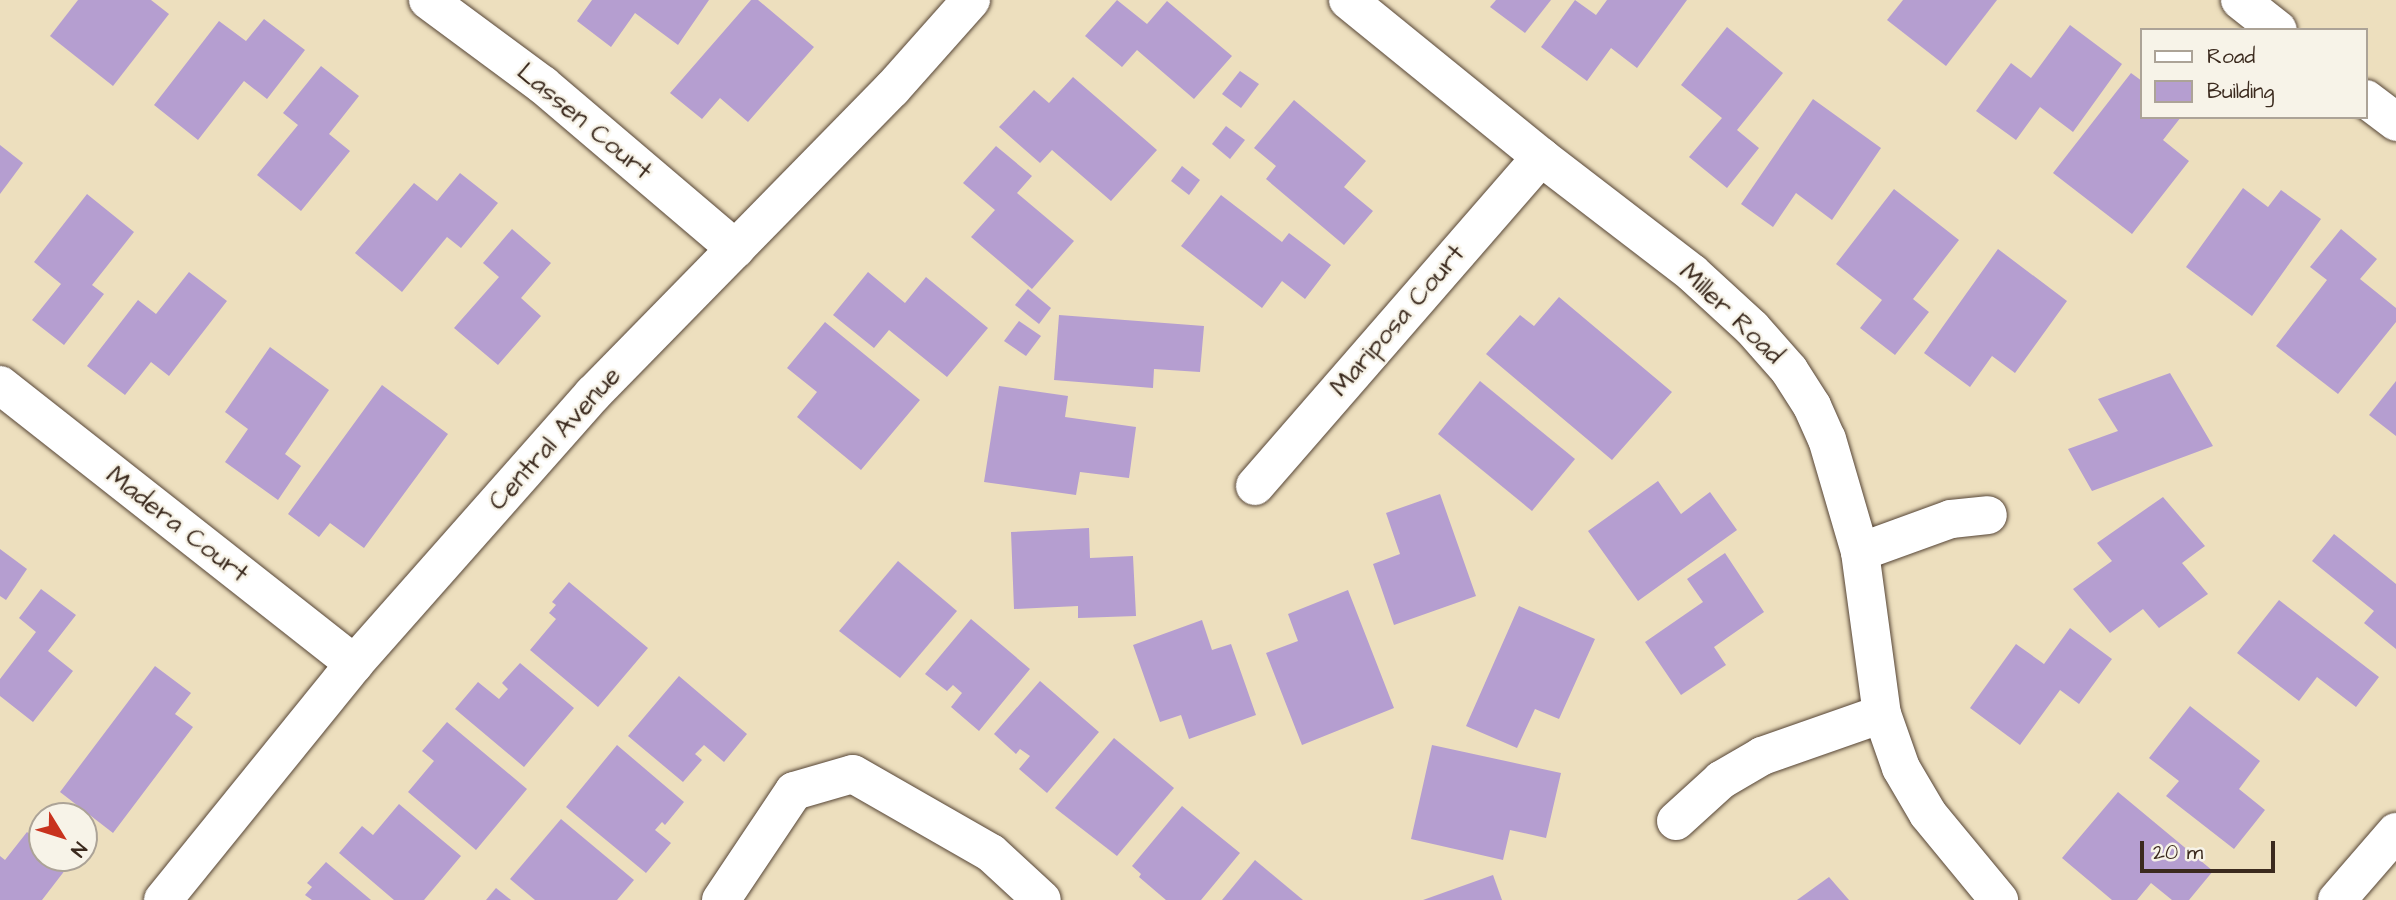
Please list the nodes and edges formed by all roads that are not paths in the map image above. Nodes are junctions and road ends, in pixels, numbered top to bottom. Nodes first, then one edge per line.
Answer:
1 (428, 0) edge
2 (971, 0) edge
3 (1348, 0) edge
4 (2240, 0) edge
5 (2275, 28) edge
6 (2368, 101) edge
7 (2396, 122) edge
8 (1541, 157) junction
9 (736, 249) junction
10 (0, 385) edge
11 (1255, 485) dead end
12 (1988, 514) dead end
13 (1860, 552) junction
14 (354, 664) junction
15 (1882, 714) junction
16 (1676, 821) dead end
17 (2396, 832) edge
18 (163, 900) edge
19 (721, 900) edge
20 (1042, 900) edge
21 (1998, 900) edge
22 (2337, 900) edge

1 - 9 street, Lassen Court
2 - 9 street, Central Avenue
3 - 8 street, Miller Road
4 - 5 street
6 - 7 street
8 - 11 street, Mariposa Court
8 - 13 street, Miller Road
9 - 14 street, Central Avenue
10 - 14 street, Madera Court
12 - 13 street
13 - 15 street, Miller Road
14 - 18 street, Central Avenue
15 - 16 street
15 - 21 street, Miller Road
17 - 22 street
19 - 20 street

